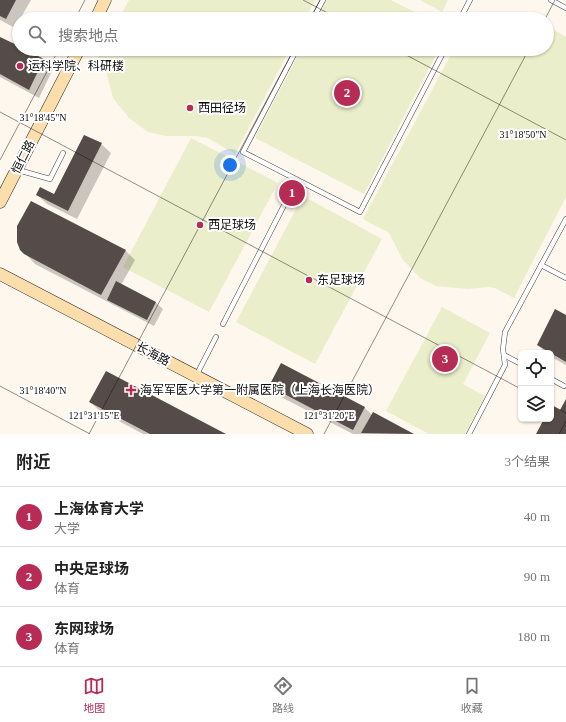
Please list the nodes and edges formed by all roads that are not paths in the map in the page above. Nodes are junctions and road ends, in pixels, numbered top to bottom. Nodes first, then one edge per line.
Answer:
1 (105, 0) edge
2 (323, 0) edge
3 (470, 0) edge
4 (551, 0) edge
5 (566, 8) edge
6 (99, 12) edge
7 (317, 12) edge
8 (464, 12) edge
9 (75, 56) edge
10 (293, 56) edge
11 (441, 56) edge
12 (63, 153) dead end
13 (17, 169) junction
14 (298, 180) junction
15 (0, 202) edge
16 (566, 220) edge
17 (541, 265) junction
18 (0, 274) edge
19 (566, 278) edge
20 (223, 324) dead end
21 (216, 337) dead end
22 (504, 355) junction
23 (518, 362) edge
24 (196, 377) junction
25 (554, 381) edge
26 (564, 386) dead end
27 (307, 434) edge
28 (469, 434) edge

1 - 6 street
2 - 7 lane
3 - 8 lane
4 - 5 lane
9 - 13 street, 恒仁路
10 - 14 lane
11 - 14 lane
12 - 13 lane
13 - 15 street, 恒仁路
14 - 20 lane
16 - 17 lane
17 - 19 lane
17 - 22 lane
18 - 24 street, 长海路
21 - 24 lane
22 - 23 lane
22 - 28 lane
24 - 27 street, 长海路
25 - 26 lane

